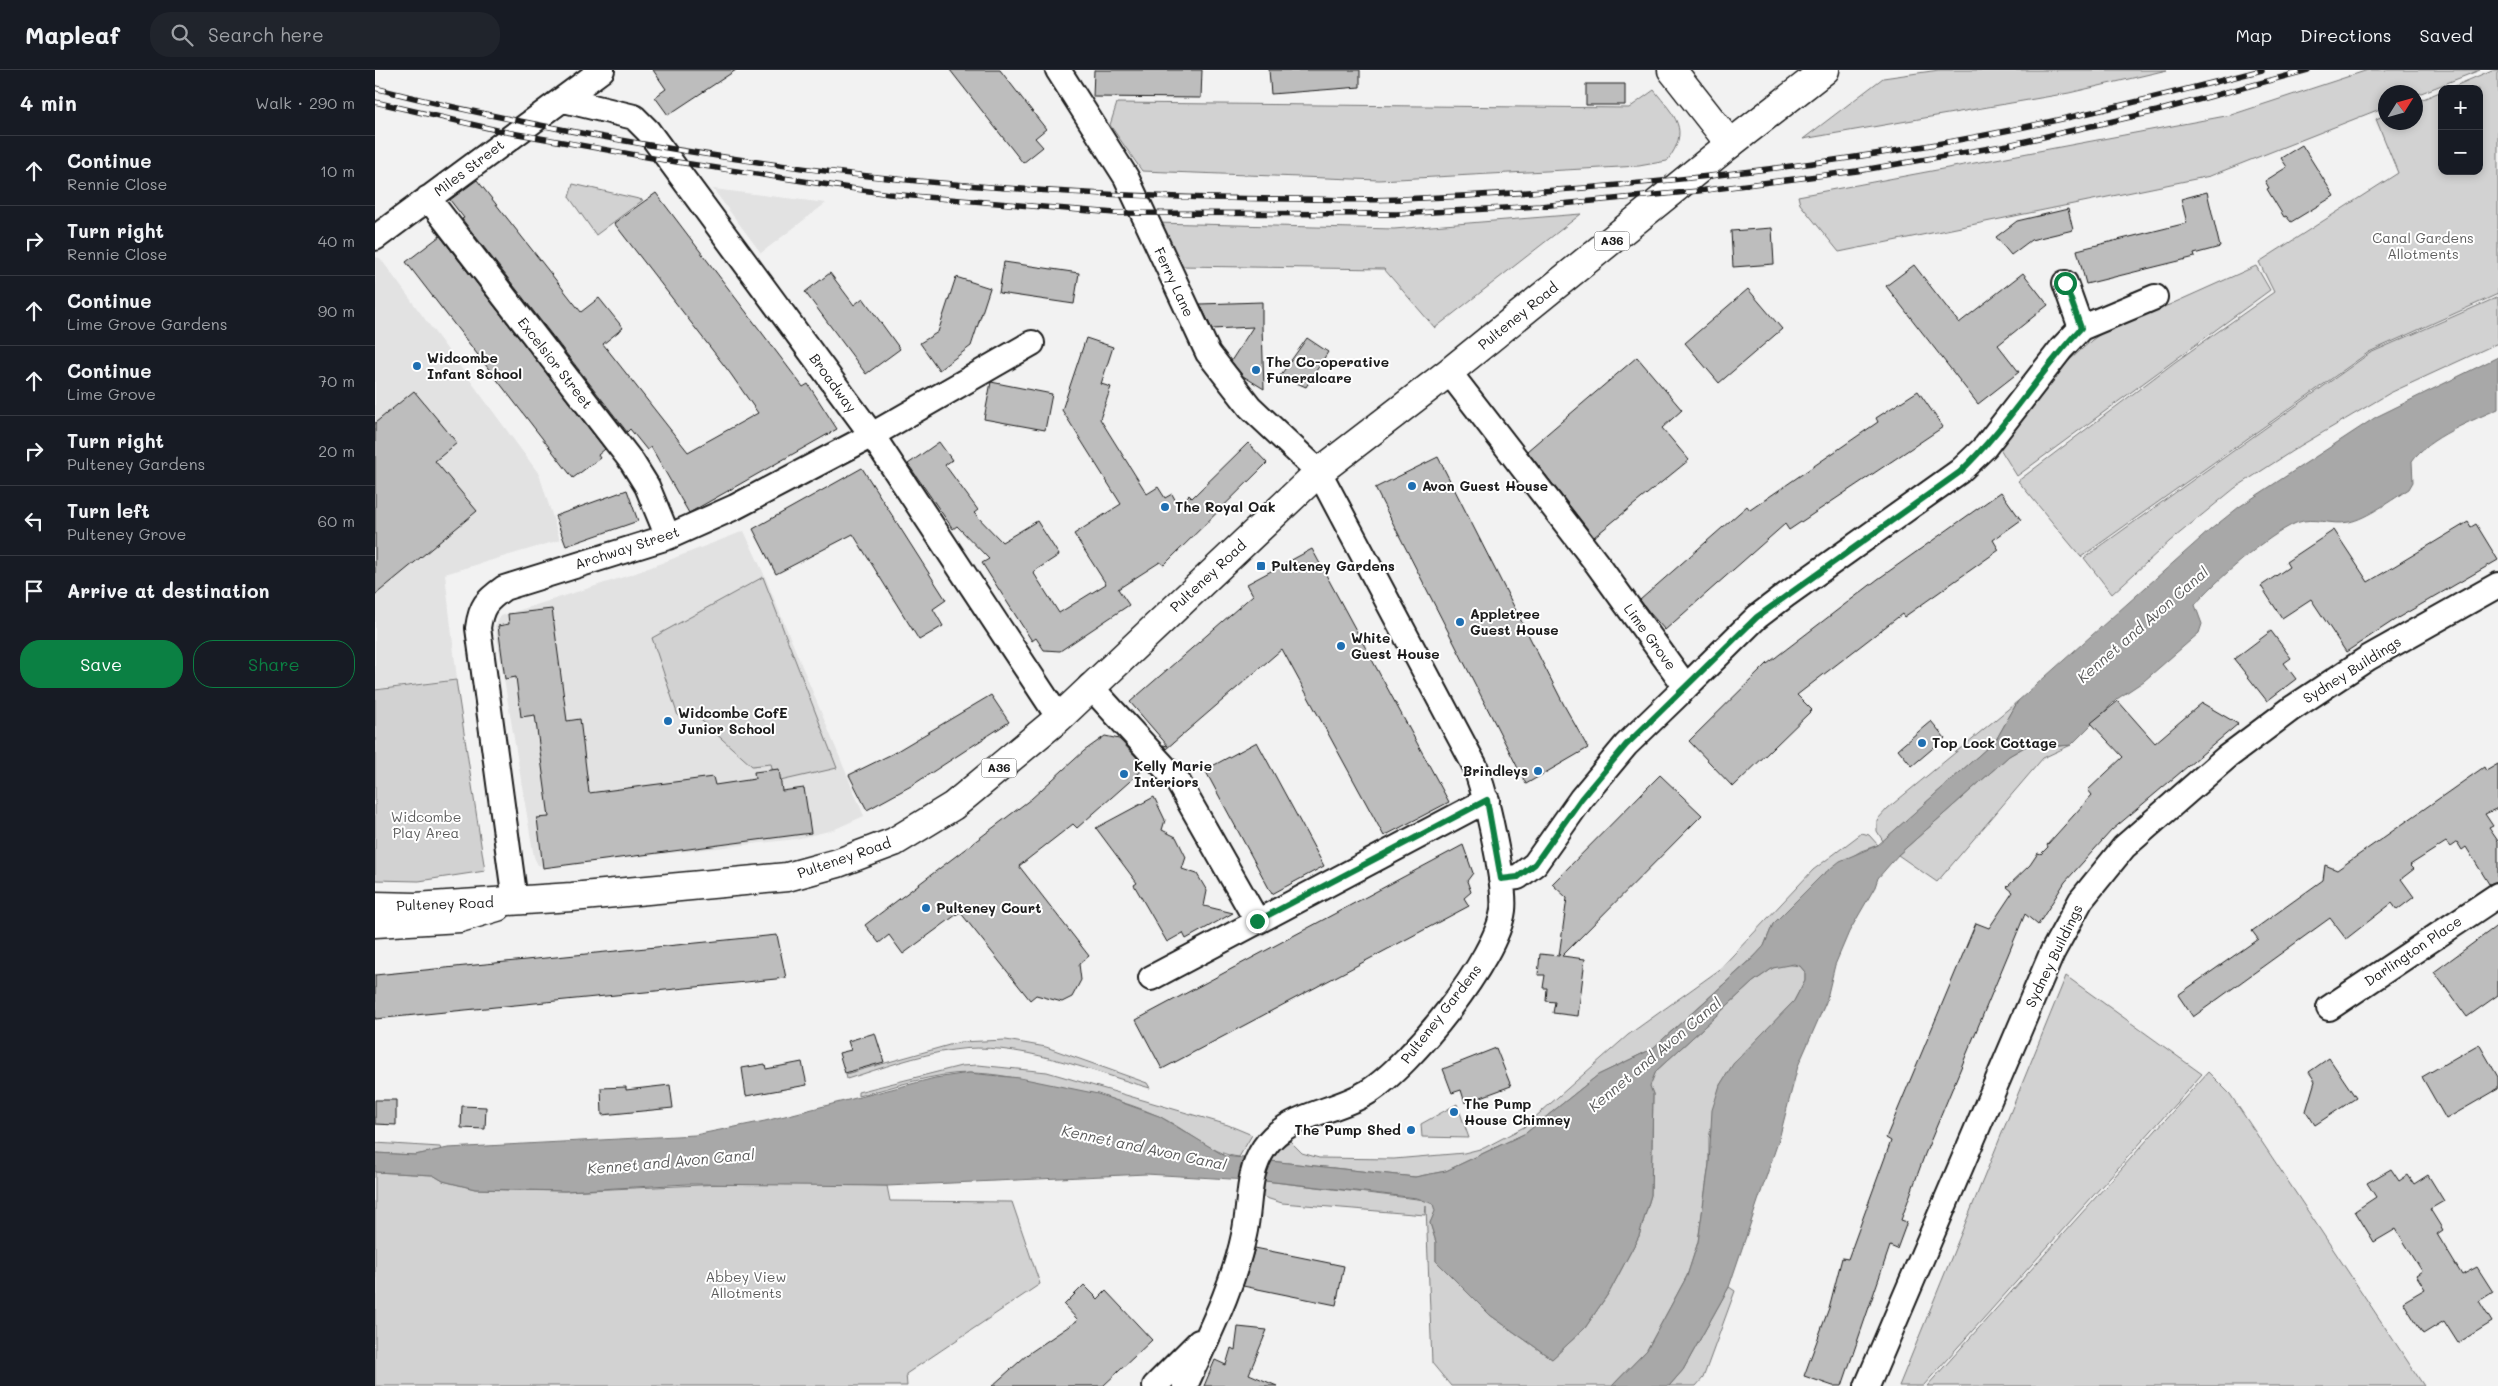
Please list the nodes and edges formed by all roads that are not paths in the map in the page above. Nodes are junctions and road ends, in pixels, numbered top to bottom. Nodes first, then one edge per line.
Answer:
1 (602, 70) edge
2 (1058, 70) edge
3 (1672, 70) edge
4 (1825, 70) edge
5 (564, 100) junction
6 (1730, 144) junction
7 (429, 198) junction
8 (375, 238) edge
9 (2065, 283) dead end
10 (2155, 297) dead end
11 (2081, 328) junction
12 (1032, 343) dead end
13 (1449, 372) junction
14 (872, 435) junction
15 (1319, 472) junction
16 (668, 537) junction
17 (2498, 585) edge
18 (1090, 686) junction
19 (1685, 687) junction
20 (1059, 718) junction
21 (1487, 800) junction
22 (1501, 879) junction
23 (2498, 895) edge
24 (515, 901) junction
25 (375, 906) edge
26 (1257, 921) junction
27 (375, 923) edge
28 (1151, 978) dead end
29 (2329, 1008) dead end
30 (1209, 1332) junction
31 (1155, 1386) edge
32 (1185, 1386) edge
33 (1867, 1386) edge

1 - 5 street, Miles Street
2 - 15 street, Ferry Lane
3 - 6 main road
4 - 6 main road, Pulteney Road / A36
5 - 7 street, Miles Street
5 - 14 street, Broadway
6 - 13 main road, Pulteney Road / A36
7 - 8 street, Miles Street
7 - 16 street, Excelsior Street
9 - 11 street
10 - 11 street
11 - 19 street
12 - 14 street, Archway Street
13 - 15 main road, Pulteney Road / A36
13 - 19 street, Lime Grove
14 - 16 street, Archway Street
14 - 20 street, Broadway
15 - 18 main road, Pulteney Road / A36
15 - 21 street, Pulteney Gardens
16 - 24 street, Archway Street
17 - 33 street, Sydney Buildings
18 - 20 main road, Pulteney Road / A36
18 - 26 street
19 - 22 street
20 - 24 main road, Pulteney Road / A36
21 - 22 street, Pulteney Gardens
21 - 26 street
22 - 30 street, Pulteney Gardens
23 - 29 street, Darlington Place
24 - 25 main road, Pulteney Road / A36
24 - 27 main road, Pulteney Road
26 - 28 street
30 - 31 street
30 - 32 street, Pulteney Gardens

